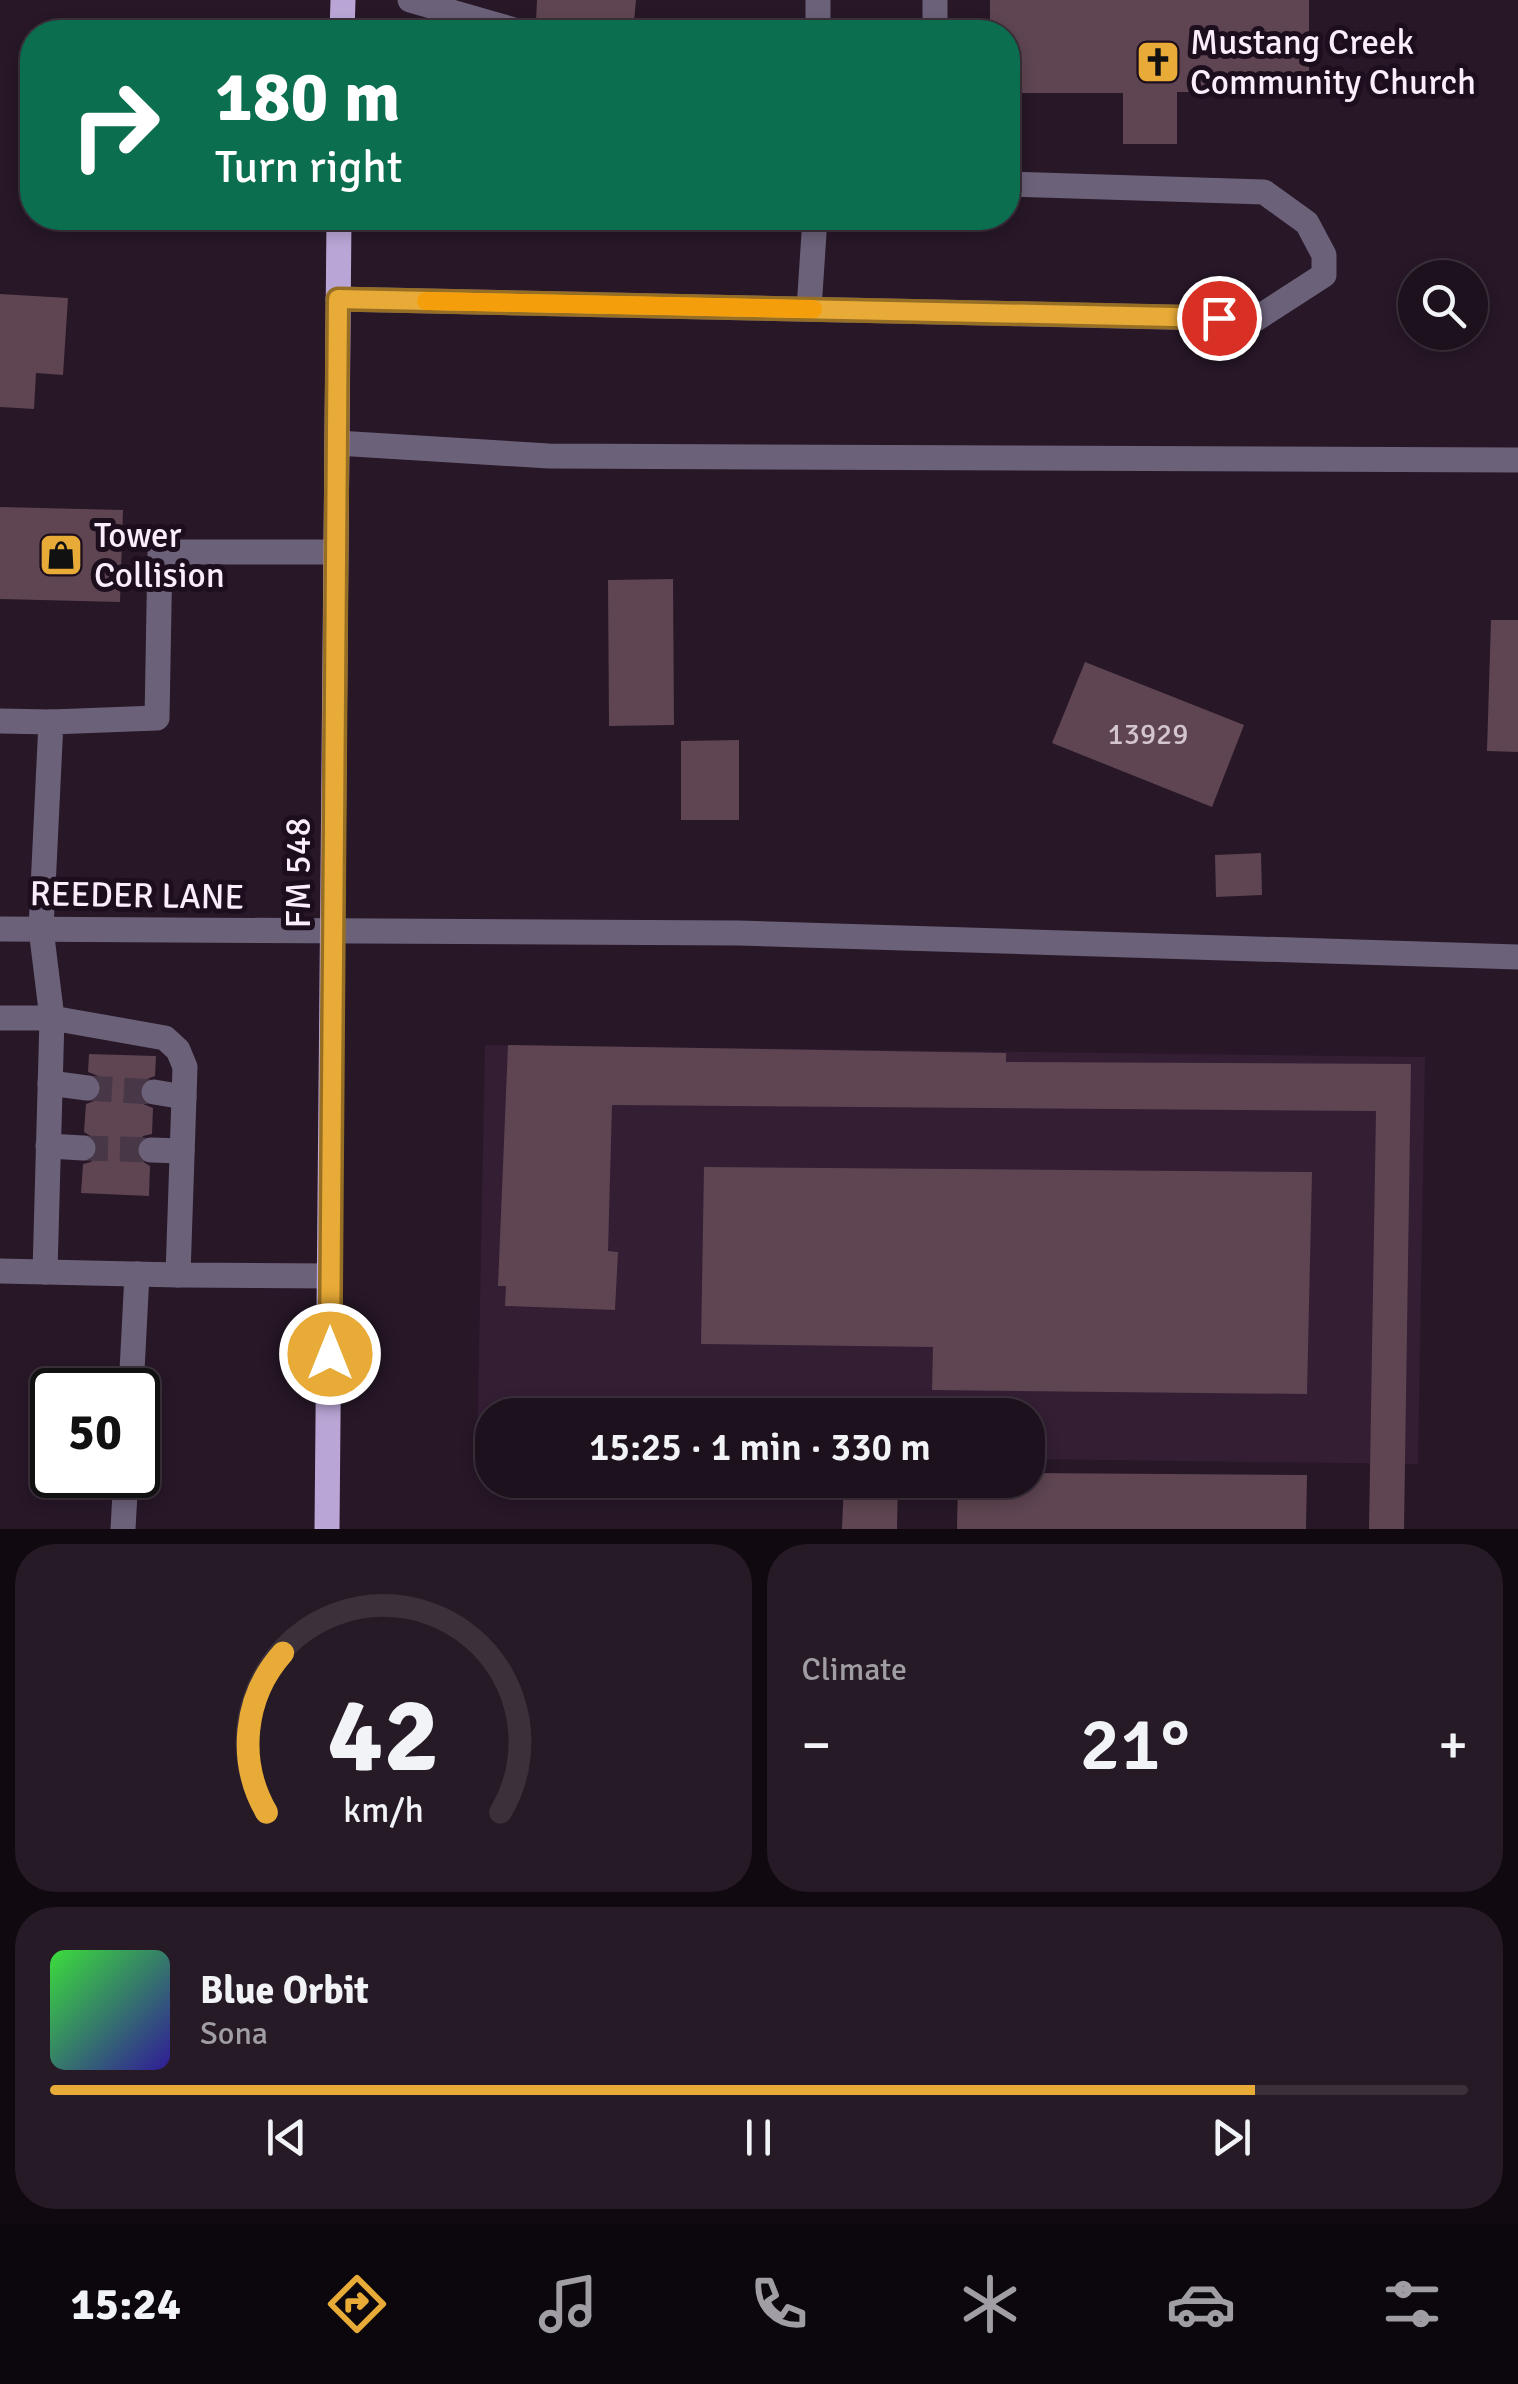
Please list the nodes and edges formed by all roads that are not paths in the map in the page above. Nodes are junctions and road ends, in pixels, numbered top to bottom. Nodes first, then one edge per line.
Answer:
1 (410, 0) edge
2 (480, 20) edge
3 (1020, 184) edge
4 (339, 230) edge
5 (814, 230) edge
6 (338, 299) junction
7 (809, 309) junction
8 (337, 443) junction
9 (1518, 460) edge
10 (334, 552) junction
11 (0, 720) edge
12 (51, 722) junction
13 (0, 929) edge
14 (41, 930) junction
15 (333, 932) junction
16 (1518, 958) edge
17 (0, 1018) edge
18 (52, 1018) junction
19 (50, 1083) junction
20 (87, 1088) tunnel mouth
21 (154, 1092) tunnel mouth
22 (184, 1097) junction
23 (48, 1146) junction
24 (83, 1148) tunnel mouth
25 (151, 1150) tunnel mouth
26 (182, 1151) junction
27 (0, 1271) edge
28 (45, 1272) junction
29 (137, 1274) junction
30 (178, 1274) junction
31 (330, 1276) junction
32 (132, 1368) edge
33 (125, 1498) edge
34 (124, 1529) edge
35 (327, 1529) edge

1 - 2 street
3 - 7 street
4 - 6 main road, FM 548 / FM 548
5 - 7 street
6 - 7 street
6 - 8 main road, FM 548 / FM 548
8 - 9 street
8 - 10 main road, FM 548 / FM 548
10 - 12 street
10 - 15 main road, FM 548 / FM 548
11 - 12 street
12 - 14 street
13 - 14 street, REEDER LANE
14 - 15 street, REEDER LANE
14 - 18 street
15 - 16 street, REEDER LANE
15 - 31 main road, FM 548 / FM 548
17 - 18 street
18 - 19 street
18 - 22 street
19 - 20 street
19 - 23 street
21 - 22 street
22 - 26 street
23 - 24 street
23 - 28 street
25 - 26 street
26 - 30 street
27 - 28 street
28 - 29 street
29 - 30 street
29 - 32 street
30 - 31 street
31 - 35 main road, FM 548 / FM 548
33 - 34 street

